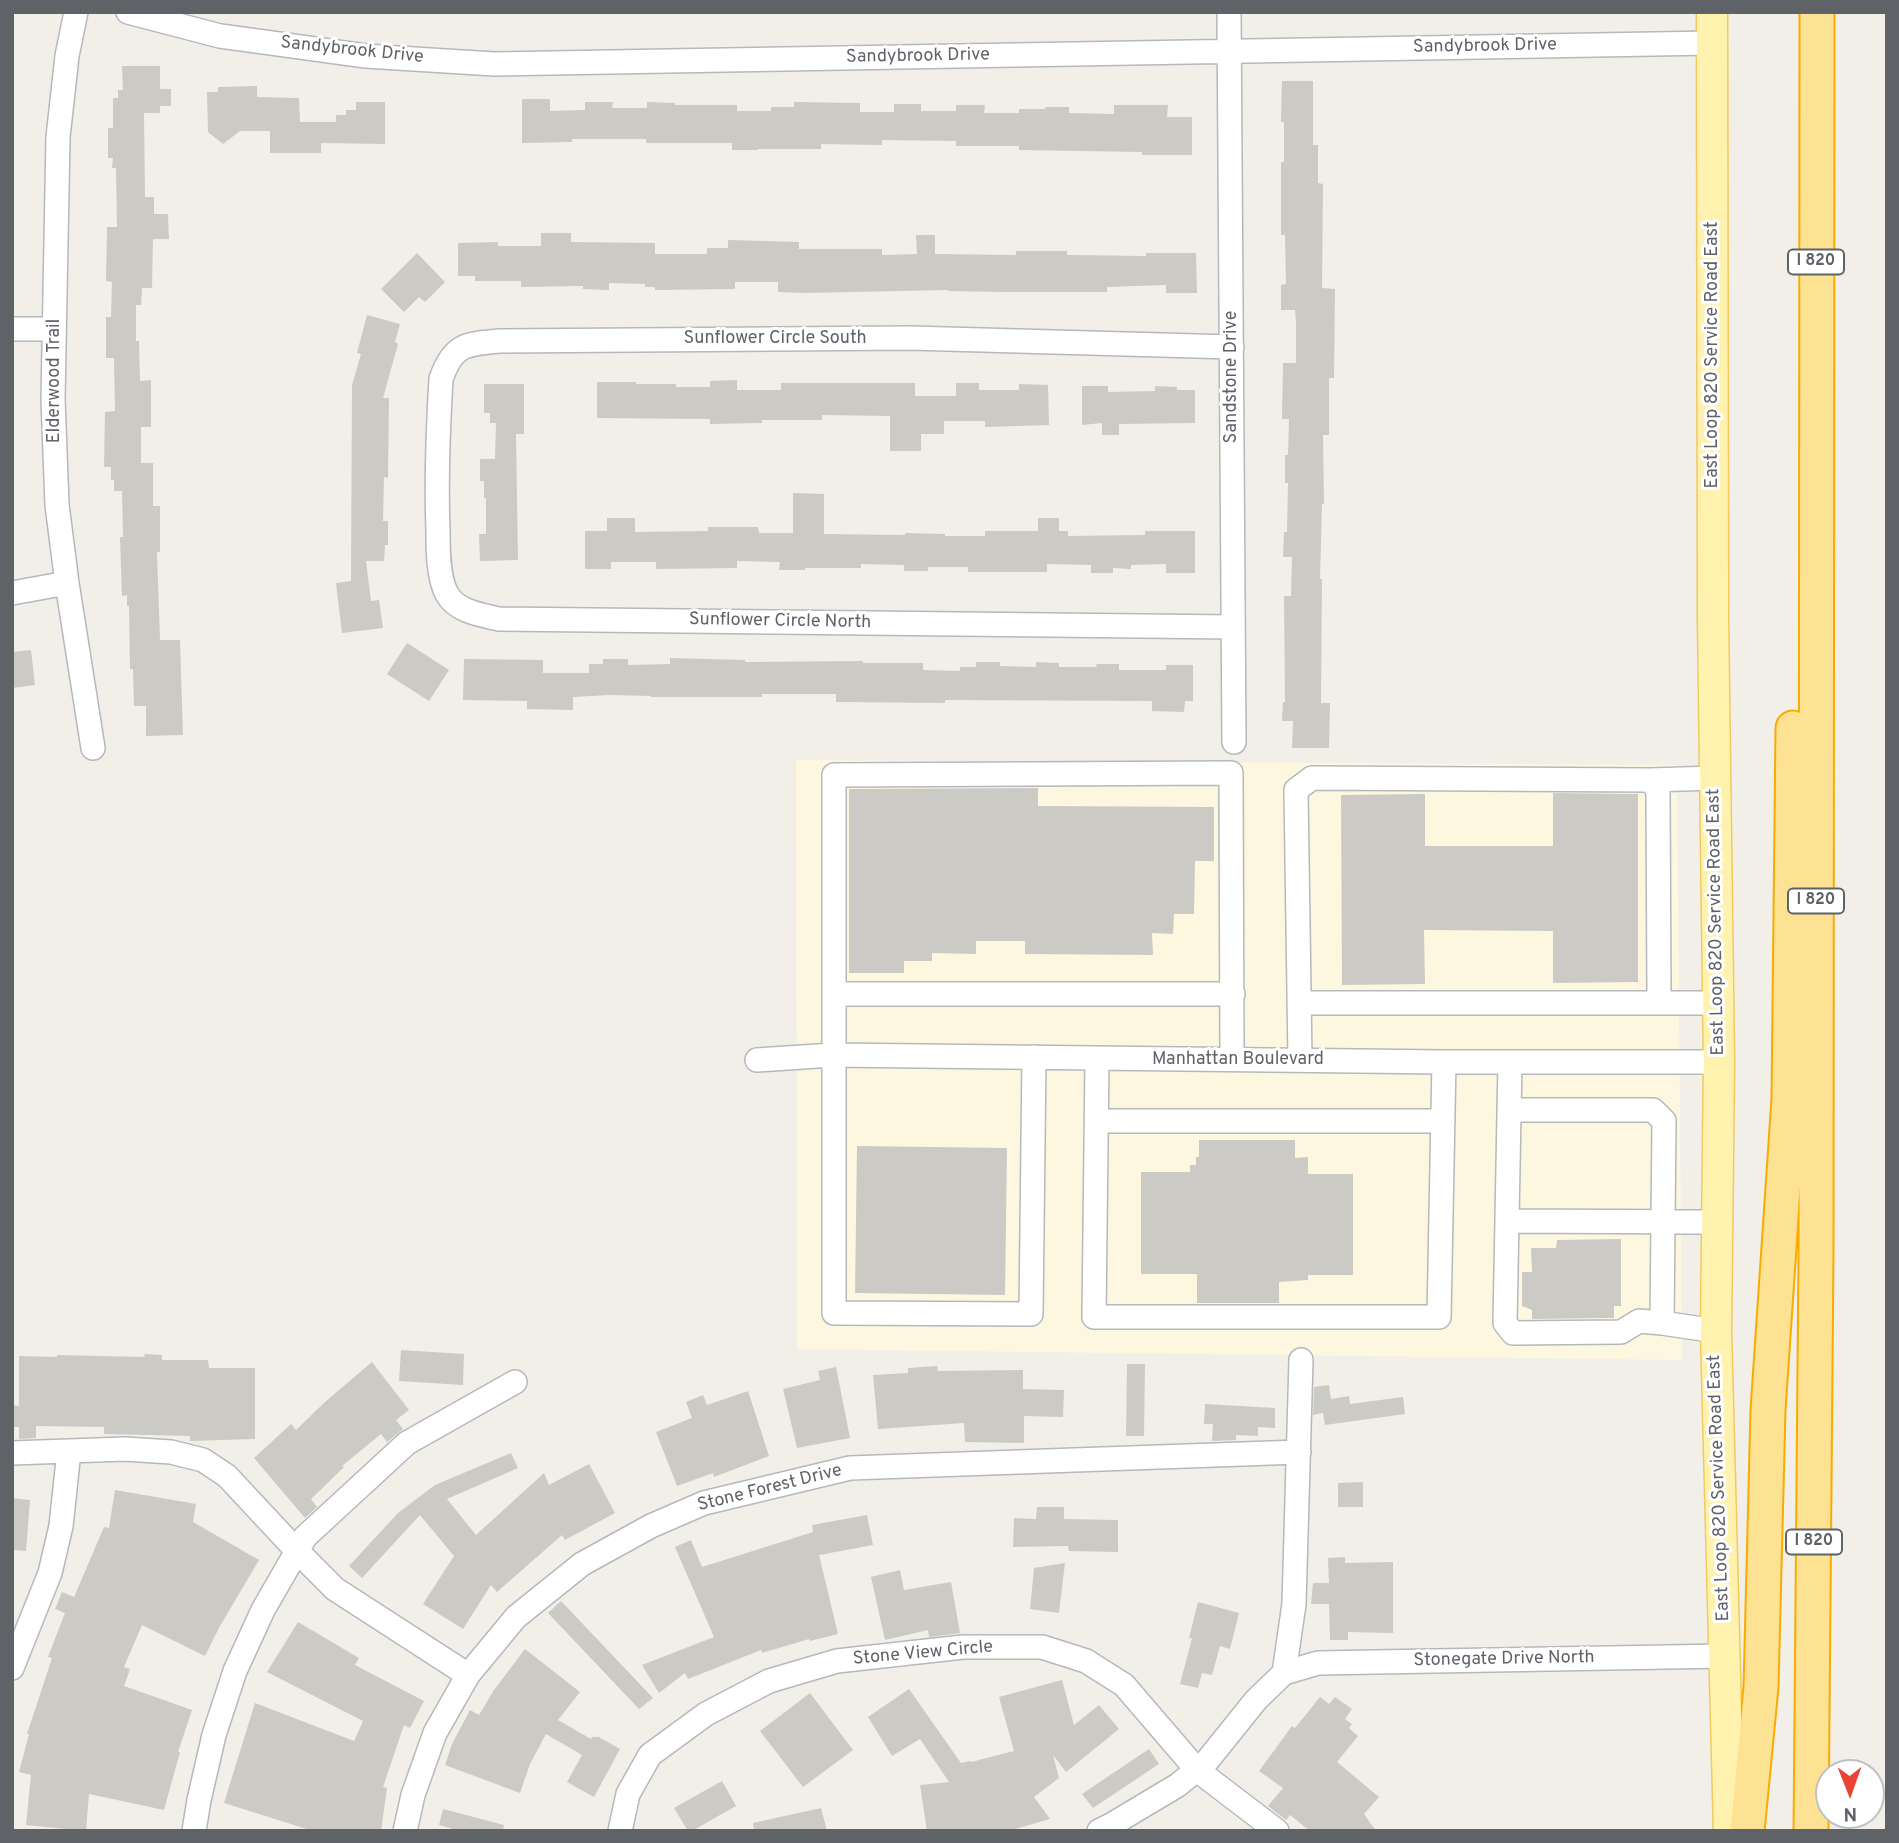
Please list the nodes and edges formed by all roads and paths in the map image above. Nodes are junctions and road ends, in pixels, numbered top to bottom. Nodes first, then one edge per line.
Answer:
1 (76, 12) edge
2 (128, 12) edge
3 (1229, 12) edge
4 (1712, 12) edge
5 (1817, 12) edge
6 (1712, 43) junction
7 (1230, 52) junction
8 (12, 329) edge
9 (54, 329) junction
10 (1232, 346) junction
11 (436, 482) joint
12 (1816, 550) junction
13 (67, 583) junction
14 (12, 593) edge
15 (1233, 627) junction
16 (1234, 742) dead end
17 (93, 748) dead end
18 (1715, 778) junction
19 (1650, 780) junction
20 (834, 994) junction
21 (1233, 994) junction
22 (1659, 1002) junction
23 (1299, 1003) junction
24 (1718, 1003) junction
25 (833, 1055) junction
26 (1034, 1058) junction
27 (1097, 1059) junction
28 (1232, 1059) junction
29 (757, 1060) dead end
30 (1300, 1060) junction
31 (1444, 1062) junction
32 (1510, 1062) junction
33 (1719, 1062) junction
34 (1509, 1110) junction
35 (1097, 1121) junction
36 (1443, 1121) junction
37 (1507, 1221) junction
38 (1663, 1222) junction
39 (1718, 1222) junction
40 (1662, 1322) junction
41 (1716, 1331) junction
42 (1301, 1360) dead end
43 (515, 1382) dead end
44 (69, 1451) junction
45 (1299, 1452) junction
46 (12, 1453) edge
47 (297, 1551) junction
48 (1725, 1656) junction
49 (12, 1668) edge
50 (1284, 1673) junction
51 (468, 1675) junction
52 (1197, 1770) junction
53 (194, 1831) edge
54 (405, 1831) edge
55 (620, 1831) edge
56 (1099, 1831) edge
57 (1277, 1831) edge
58 (1729, 1831) edge
59 (1747, 1831) edge
60 (1811, 1831) edge

1 - 9 street, Elderwood Trail
2 - 7 street, Sandybrook Drive
3 - 7 street, Sandstone Drive
4 - 6 main road, East Loop 820 Service Road East
5 - 12 highway, I 820
6 - 7 street, Sandybrook Drive
6 - 18 main road, East Loop 820 Service Road East
7 - 10 street, Sandstone Drive
8 - 9 street
9 - 13 street, Elderwood Trail
10 - 11 street, Sunflower Circle South
10 - 15 street, Sandstone Drive
11 - 15 street, Sunflower Circle North
12 - 59 highway
12 - 60 highway, I 820
13 - 14 street
13 - 17 street, Elderwood Trail
15 - 16 street, Sandstone Drive
18 - 19 street
18 - 24 main road, East Loop 820 Service Road East
19 - 22 street
19 - 23 street
20 - 21 street
20 - 21 street
20 - 25 street
21 - 28 street
22 - 23 street
22 - 24 street
23 - 30 street
24 - 33 main road, East Loop 820 Service Road East
25 - 26 street, Manhattan Boulevard
25 - 26 street
25 - 29 street, Manhattan Boulevard
26 - 27 street, Manhattan Boulevard
27 - 28 street, Manhattan Boulevard
27 - 35 street
28 - 30 street, Manhattan Boulevard
30 - 31 street, Manhattan Boulevard
31 - 32 street, Manhattan Boulevard
31 - 36 street
32 - 33 street, Manhattan Boulevard
32 - 34 street
33 - 39 main road, East Loop 820 Service Road East
34 - 37 street
34 - 38 street
35 - 36 street
35 - 36 street
37 - 38 street
37 - 40 street
38 - 39 street
38 - 40 street
39 - 41 main road, East Loop 820 Service Road East
40 - 41 street
41 - 48 main road, East Loop 820 Service Road East
42 - 45 street
43 - 47 street
44 - 46 street
44 - 47 street
44 - 49 street
45 - 50 street
45 - 51 street, Stone Forest Drive
47 - 51 street
47 - 53 street
48 - 50 street, Stonegate Drive North
48 - 58 main road, East Loop 820 Service Road East
50 - 52 street, Stonegate Drive North
51 - 54 street, Stone Forest Drive
52 - 55 street, Stone View Circle
52 - 56 street, Stonegate Drive North
52 - 57 street, Stone View Circle

